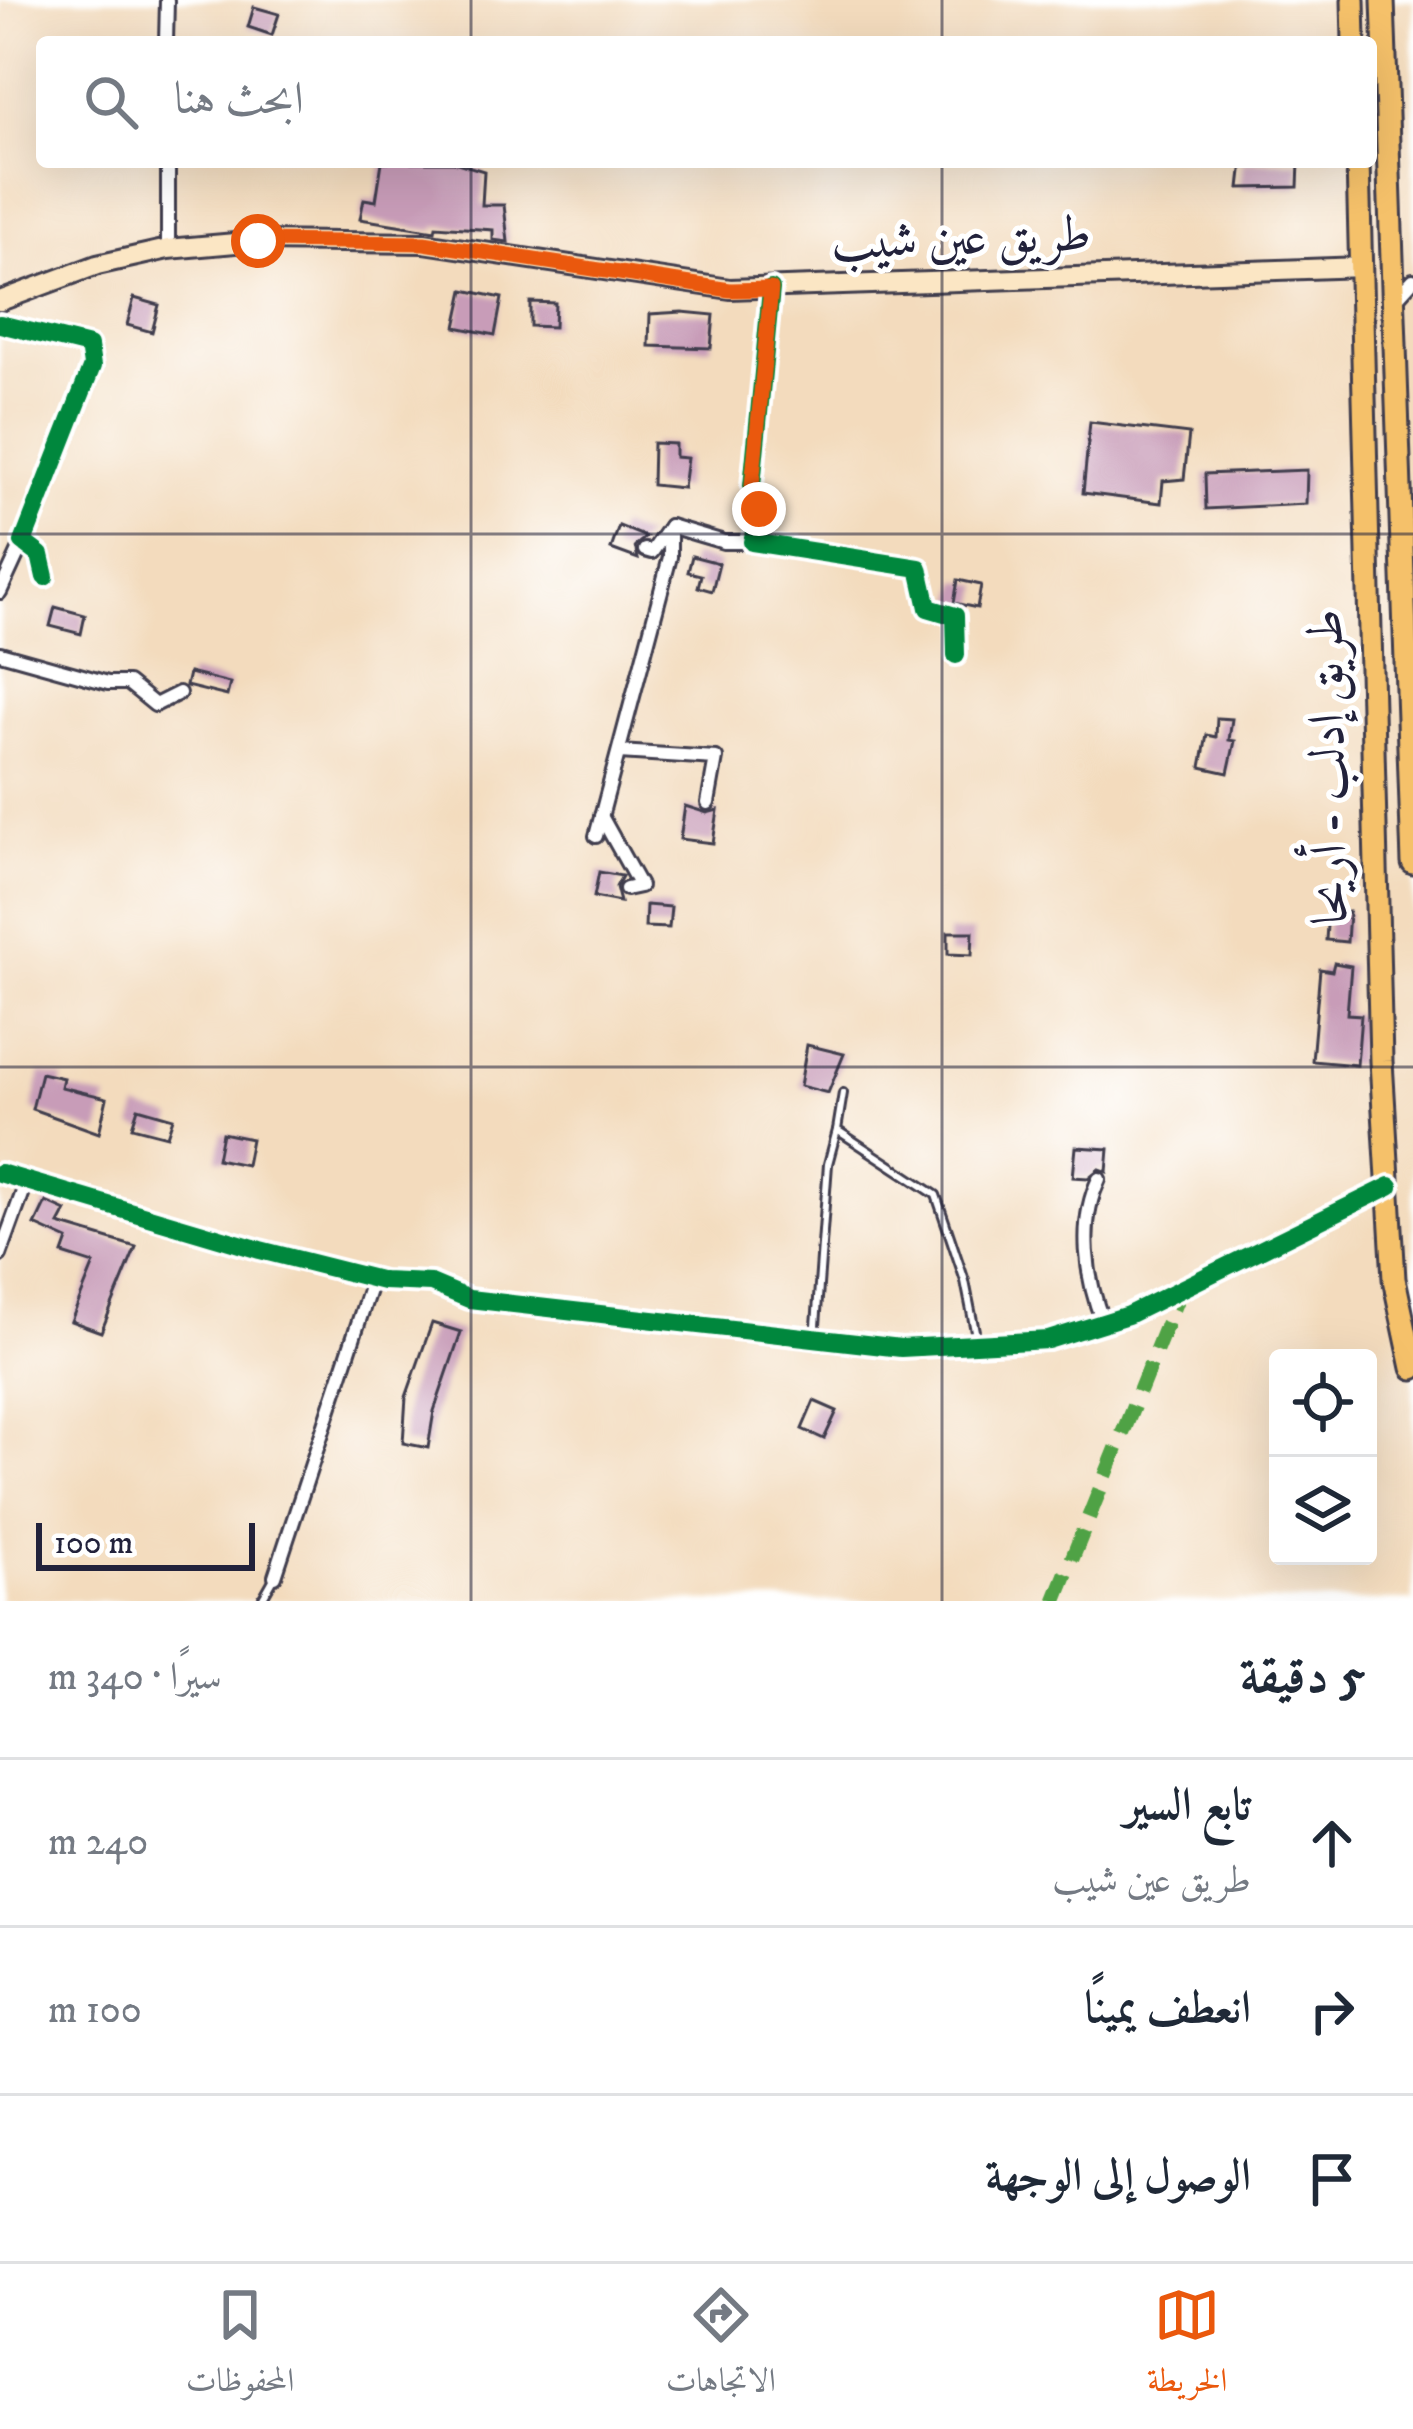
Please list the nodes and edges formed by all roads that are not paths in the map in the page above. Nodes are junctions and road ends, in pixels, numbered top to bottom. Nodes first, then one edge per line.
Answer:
1 (1352, 0) edge
2 (1383, 0) edge
3 (165, 2) edge
4 (166, 36) edge
5 (1354, 36) edge
6 (168, 168) edge
7 (1358, 168) edge
8 (1402, 228) edge
9 (168, 249) junction
10 (1362, 266) junction
11 (1413, 280) edge
12 (771, 289) junction
13 (0, 301) edge
14 (1394, 302) junction
15 (0, 324) edge
16 (1367, 408) junction
17 (1395, 408) junction
18 (670, 526) junction
19 (23, 542) junction
20 (752, 542) junction
21 (645, 550) dead end
22 (45, 577) dead end
23 (0, 592) edge
24 (0, 653) edge
25 (956, 655) dead end
26 (178, 693) dead end
27 (620, 752) junction
28 (708, 803) dead end
29 (601, 816) junction
30 (596, 836) dead end
31 (1413, 863) edge
32 (626, 889) dead end
33 (843, 1093) dead end
34 (837, 1130) junction
35 (0, 1173) edge
36 (28, 1178) junction
37 (1099, 1179) dead end
38 (1390, 1186) junction
39 (0, 1255) edge
40 (373, 1278) junction
41 (1103, 1322) junction
42 (815, 1339) junction
43 (978, 1345) junction
44 (1413, 1368) edge
45 (275, 1576) joint
46 (261, 1601) edge

1 - 5 main road
2 - 8 main road, طريق إدلب - أريحا
3 - 4 street
6 - 9 street
7 - 10 main road, طريق إدلب - أريحا
8 - 14 main road, طريق إدلب - أريحا
9 - 12 main road, طريق عين شيب
9 - 13 main road, طريق عين شيب
10 - 12 main road, طريق عين شيب
10 - 16 main road, طريق إدلب - أريحا
11 - 14 street
12 - 20 street
14 - 17 main road, طريق إدلب - أريحا
15 - 19 street
16 - 17 main road
16 - 38 main road, طريق إدلب - أريحا
17 - 31 main road, طريق إدلب - أريحا
18 - 20 street
18 - 21 street
18 - 27 street
19 - 22 street
19 - 23 street
20 - 25 street
24 - 26 street
27 - 28 street
27 - 29 street
29 - 30 street
29 - 32 street
33 - 34 lane
34 - 42 lane
34 - 43 lane
35 - 36 street
36 - 39 street
36 - 40 street
37 - 41 street
38 - 41 street
38 - 44 main road, طريق إدلب - أريحا
40 - 42 street
40 - 45 street
41 - 43 street
42 - 43 street
45 - 46 lane

